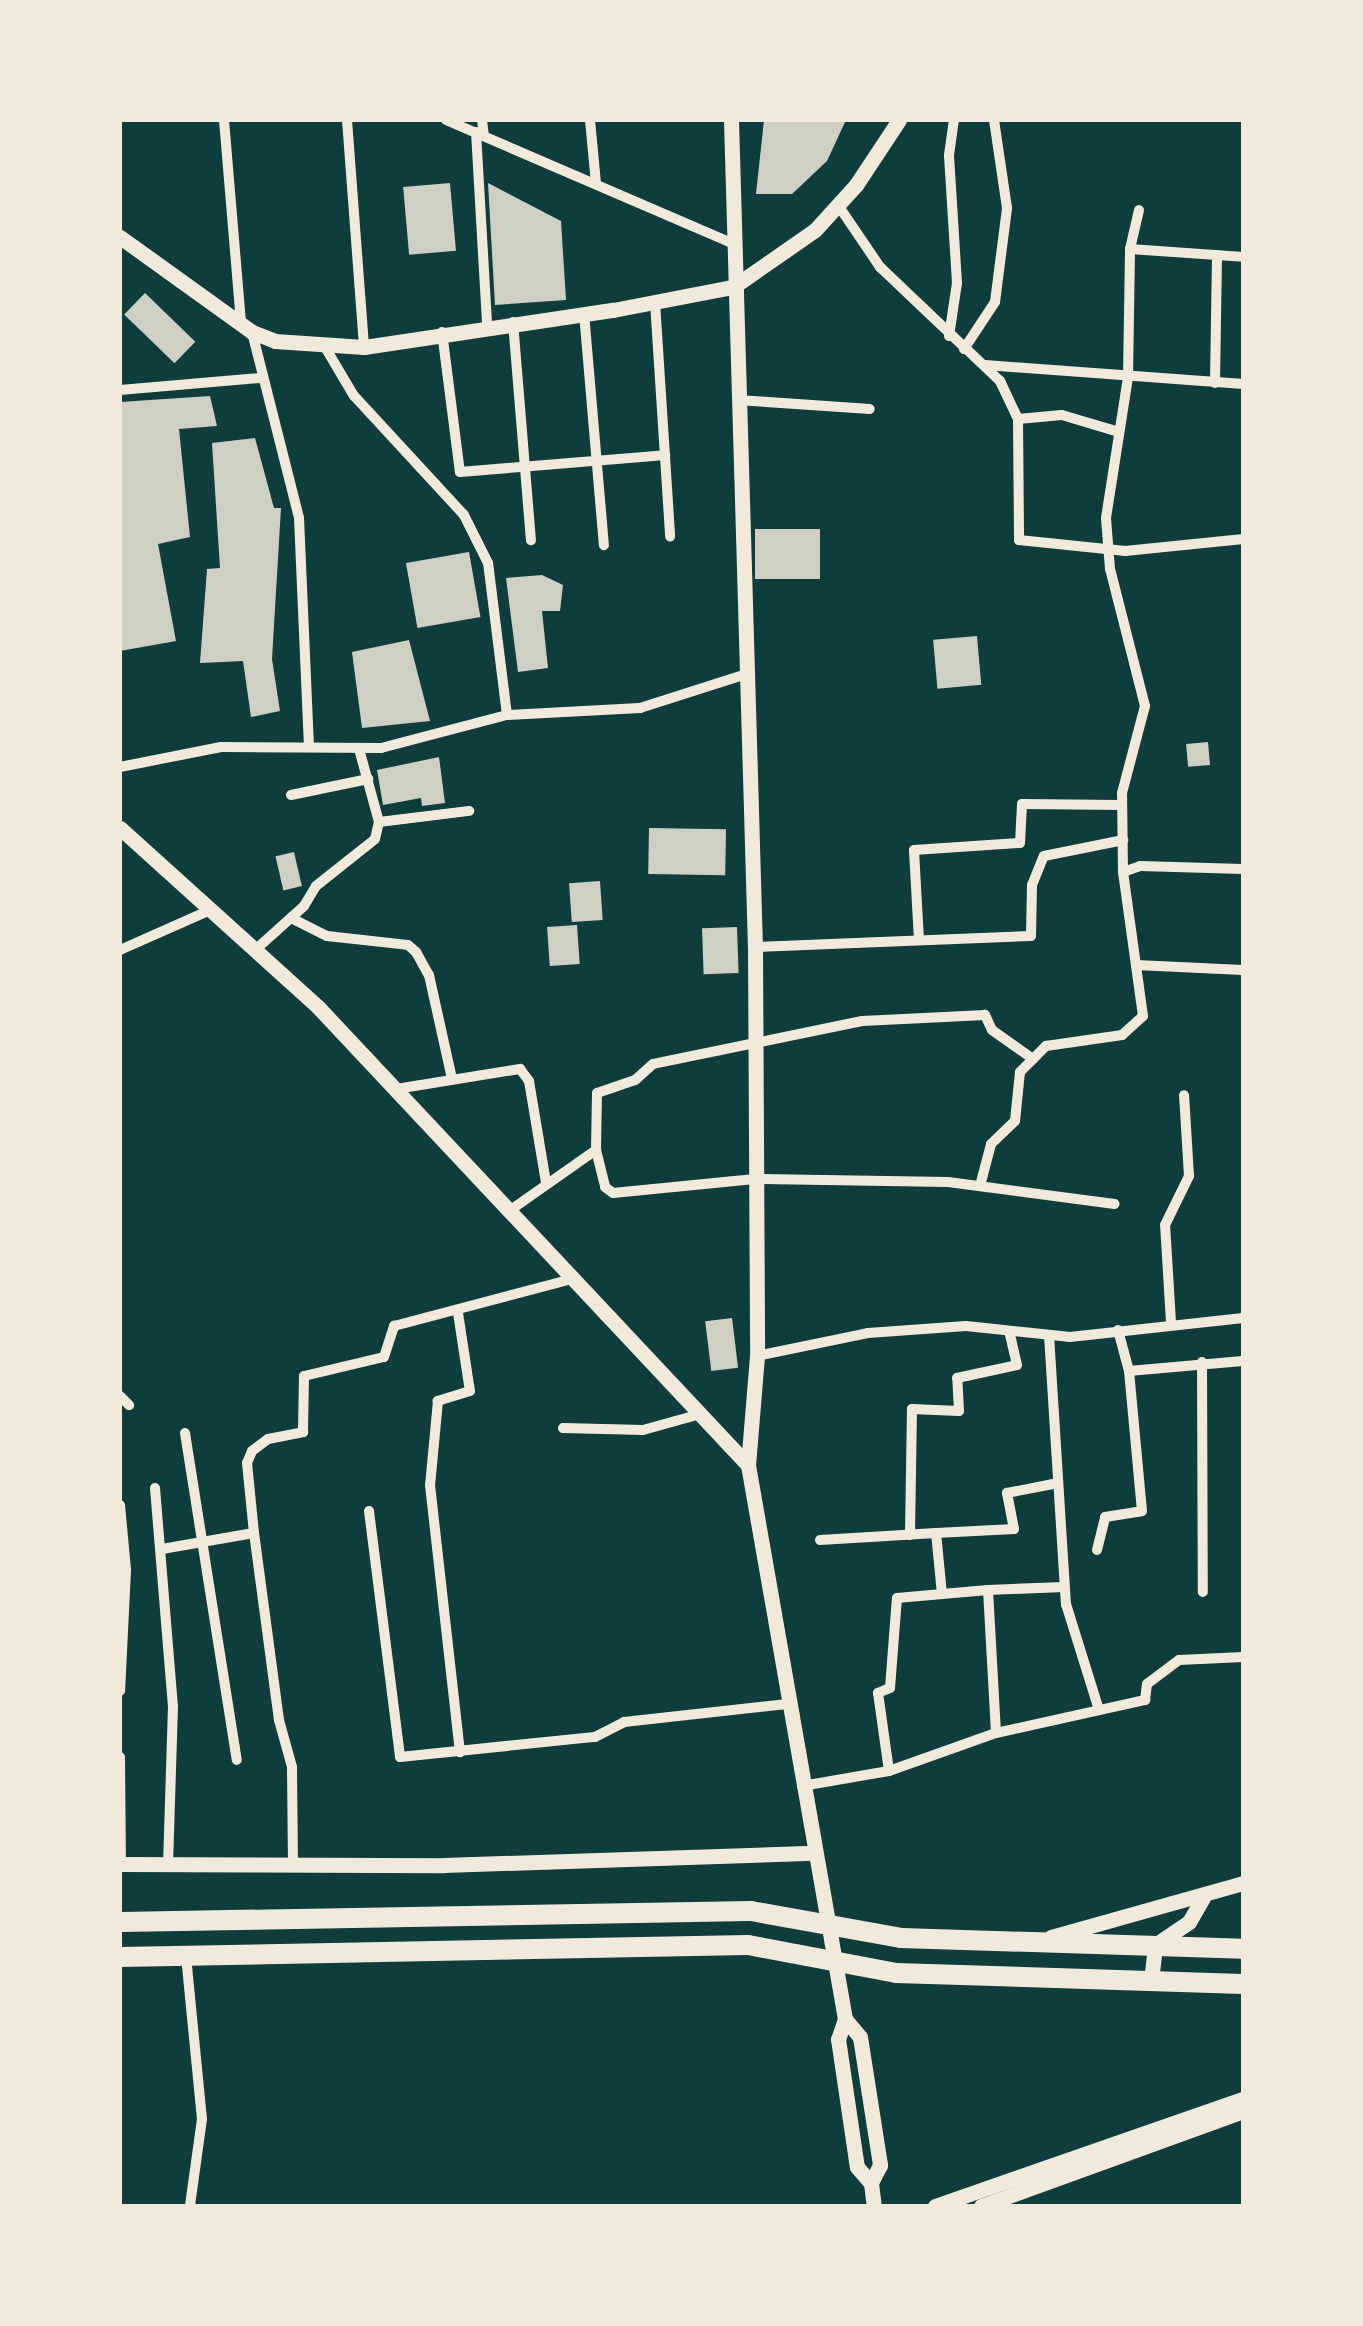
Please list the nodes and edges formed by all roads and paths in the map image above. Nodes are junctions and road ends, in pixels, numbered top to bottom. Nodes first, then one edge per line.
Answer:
1 (224, 120) edge
2 (347, 120) edge
3 (446, 120) edge
4 (482, 120) edge
5 (590, 120) edge
6 (731, 120) edge
7 (899, 120) edge
8 (954, 120) edge
9 (994, 120) edge
10 (480, 134) junction
11 (596, 184) junction
12 (838, 205) junction
13 (1138, 210) dead end
14 (120, 237) edge
15 (732, 242) junction
16 (1130, 249) junction
17 (1217, 255) junction
18 (1243, 257) edge
19 (732, 287) junction
20 (655, 302) junction
21 (584, 313) junction
22 (513, 322) junction
23 (487, 325) junction
24 (247, 328) junction
25 (442, 331) junction
26 (949, 336) junction
27 (364, 346) junction
28 (325, 347) junction
29 (964, 349) junction
30 (982, 364) junction
31 (260, 378) junction
32 (1128, 378) junction
33 (1215, 382) junction
34 (1243, 384) edge
35 (120, 390) edge
36 (738, 400) junction
37 (870, 409) dead end
38 (1018, 419) junction
39 (1119, 432) junction
40 (665, 455) junction
41 (596, 461) junction
42 (525, 467) junction
43 (670, 537) dead end
44 (1243, 539) edge
45 (531, 540) dead end
46 (604, 545) dead end
47 (1108, 549) junction
48 (751, 672) junction
49 (507, 714) junction
50 (309, 746) junction
51 (358, 749) junction
52 (120, 767) edge
53 (368, 779) junction
54 (292, 795) dead end
55 (1122, 805) junction
56 (469, 810) dead end
57 (379, 822) junction
58 (122, 833) edge
59 (1123, 840) junction
60 (1243, 869) edge
61 (1123, 872) junction
62 (208, 911) junction
63 (291, 918) junction
64 (919, 940) junction
65 (755, 946) junction
66 (120, 950) edge
67 (254, 951) junction
68 (1136, 965) junction
69 (1243, 970) edge
70 (754, 1046) junction
71 (1033, 1059) junction
72 (452, 1079) junction
73 (396, 1089) junction
74 (1184, 1095) dead end
75 (596, 1150) junction
76 (757, 1179) junction
77 (546, 1183) junction
78 (980, 1186) junction
79 (1115, 1204) dead end
80 (512, 1209) junction
81 (577, 1278) junction
82 (458, 1314) junction
83 (1243, 1318) edge
84 (1172, 1322) junction
85 (1118, 1330) junction
86 (1009, 1331) junction
87 (1049, 1335) junction
88 (756, 1356) junction
89 (1243, 1361) edge
90 (1202, 1362) junction
91 (1129, 1371) junction
92 (120, 1396) edge
93 (130, 1405) dead end
94 (697, 1415) junction
95 (563, 1428) dead end
96 (185, 1433) dead end
97 (748, 1465) junction
98 (1058, 1484) junction
99 (155, 1488) dead end
100 (120, 1505) edge
101 (369, 1511) dead end
102 (254, 1533) junction
103 (936, 1534) junction
104 (910, 1535) junction
105 (820, 1540) dead end
106 (200, 1542) junction
107 (162, 1549) junction
108 (1097, 1550) dead end
109 (123, 1570) edge
110 (1064, 1587) junction
111 (988, 1590) junction
112 (1203, 1592) dead end
113 (942, 1594) junction
114 (1243, 1657) edge
115 (120, 1691) edge
116 (786, 1704) junction
117 (1098, 1707) junction
118 (996, 1733) junction
119 (460, 1752) junction
120 (120, 1757) edge
121 (237, 1760) dead end
122 (889, 1771) junction
123 (802, 1786) junction
124 (814, 1853) junction
125 (120, 1864) edge
126 (168, 1864) junction
127 (293, 1865) junction
128 (1243, 1883) edge
129 (1203, 1898) junction
130 (826, 1920) junction
131 (120, 1922) edge
132 (1042, 1940) junction
133 (1155, 1945) junction
134 (1243, 1949) edge
135 (186, 1956) junction
136 (120, 1957) edge
137 (834, 1958) junction
138 (1150, 1980) junction
139 (1243, 1984) edge
140 (1243, 2099) edge
141 (1243, 2111) edge
142 (190, 2206) edge
143 (874, 2206) edge
144 (935, 2206) edge
145 (982, 2206) edge

1 - 24 street
2 - 27 street
3 - 10 street
4 - 10 street
5 - 11 street
6 - 15 street
7 - 12 street
8 - 26 street
9 - 29 street
10 - 11 street
10 - 23 street
11 - 15 street
12 - 19 street
12 - 26 street
13 - 16 street
14 - 24 street
15 - 19 street
16 - 17 street
16 - 32 street
17 - 18 street
17 - 33 street
19 - 20 street
19 - 36 street
20 - 21 street
20 - 40 street
21 - 22 street
21 - 41 street
22 - 23 street
22 - 42 street
23 - 25 street
24 - 28 street
24 - 31 street
25 - 27 street
25 - 42 street
26 - 29 street
27 - 28 street
28 - 49 street
29 - 30 street
30 - 32 street
30 - 38 street
31 - 35 street
31 - 50 street
32 - 33 street
32 - 39 street
33 - 34 street
36 - 37 street
36 - 48 street
38 - 39 street
38 - 47 street
39 - 47 street
40 - 41 street
40 - 43 street
41 - 42 street
41 - 46 street
42 - 45 street
44 - 47 street
47 - 55 street
48 - 49 street
48 - 65 street
49 - 51 street
50 - 51 street
50 - 52 street
51 - 53 street
53 - 54 street
53 - 57 street
55 - 59 street
55 - 64 street
56 - 57 street
57 - 63 street
58 - 62 street
59 - 61 street
59 - 64 street
60 - 61 street
61 - 68 street
62 - 66 street
62 - 67 street
63 - 67 street
63 - 72 street
64 - 65 street
65 - 70 street
67 - 73 street
68 - 69 street
68 - 71 street
70 - 71 street
70 - 75 street
70 - 76 street
71 - 78 street
72 - 73 street
72 - 77 street
73 - 80 street
74 - 84 street
75 - 76 street
75 - 77 street
76 - 78 street
76 - 88 street
77 - 80 street
78 - 79 street
80 - 81 street
81 - 82 street
81 - 94 street
82 - 102 street
82 - 119 street
83 - 84 street
84 - 85 street
85 - 87 street
85 - 91 street
86 - 87 street
86 - 88 street
86 - 104 street
87 - 98 street
88 - 97 street
89 - 90 street
90 - 91 street
90 - 112 street
91 - 108 street
92 - 93 street
94 - 95 street
94 - 97 street
96 - 106 street
97 - 116 street
98 - 103 street
98 - 110 street
99 - 107 street
100 - 109 street
101 - 119 street
102 - 106 street
102 - 127 street
103 - 104 street
103 - 113 street
104 - 105 street
106 - 107 street
106 - 121 street
107 - 126 street
109 - 115 street
110 - 111 street
110 - 117 street
111 - 113 street
111 - 118 street
113 - 122 street
114 - 117 street
116 - 119 street
116 - 123 street
117 - 118 street
118 - 122 street
120 - 125 street
122 - 123 street
123 - 124 street
124 - 127 street
124 - 130 street
125 - 126 street
126 - 127 street
128 - 129 street
129 - 132 street
129 - 133 street
130 - 131 main road
130 - 132 main road
130 - 137 street
132 - 133 main road
133 - 134 main road
133 - 138 street
135 - 136 main road
135 - 137 main road
135 - 142 street
137 - 138 main road
137 - 143 street
138 - 139 main road
140 - 144 street
141 - 145 street

